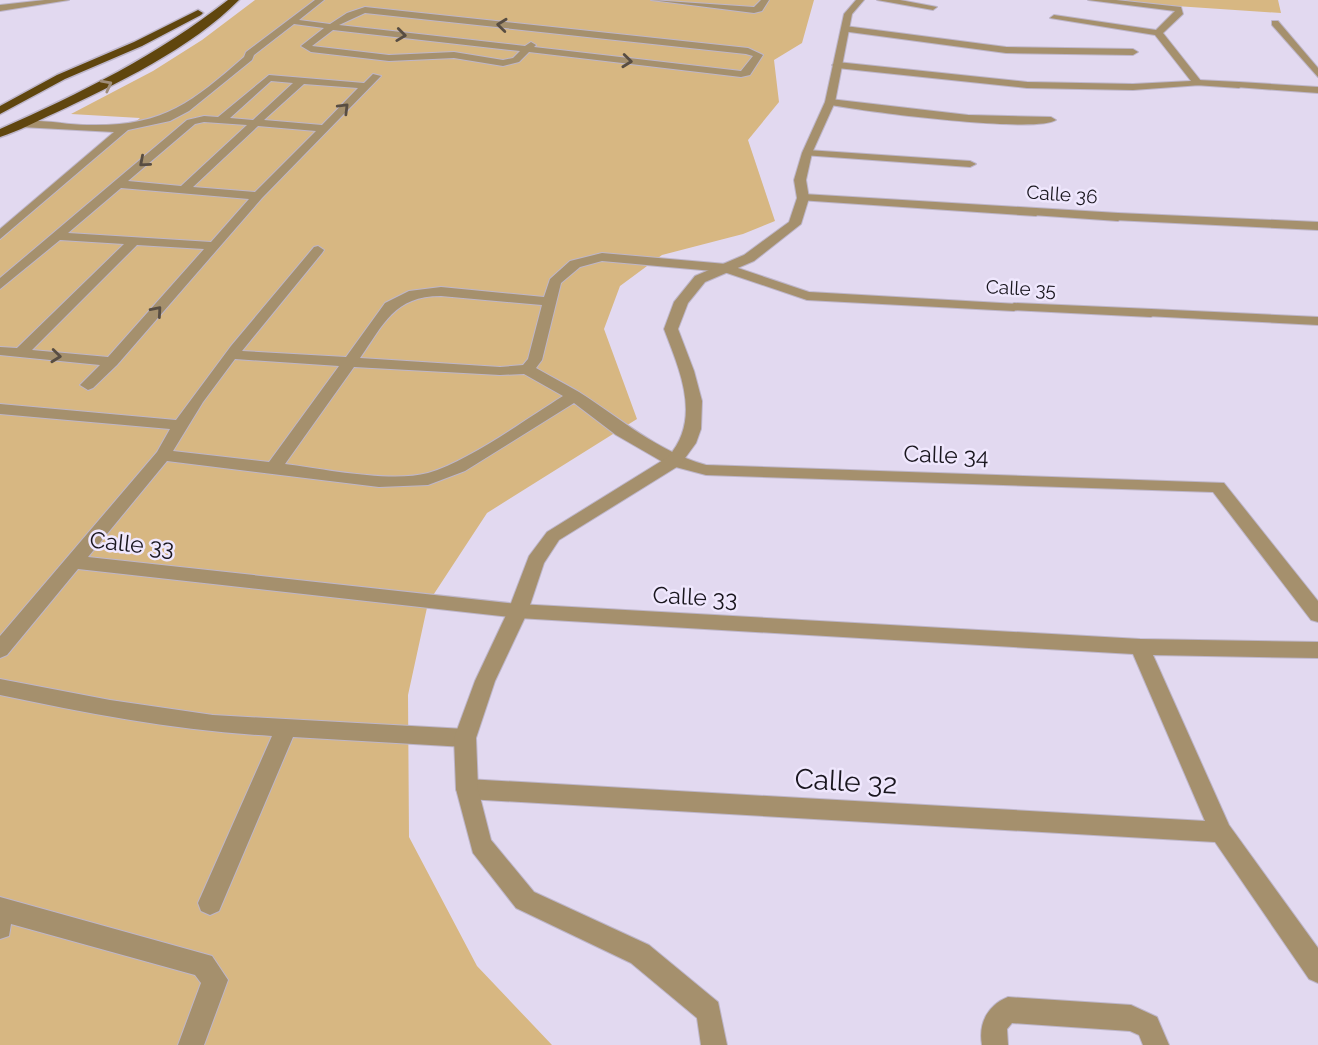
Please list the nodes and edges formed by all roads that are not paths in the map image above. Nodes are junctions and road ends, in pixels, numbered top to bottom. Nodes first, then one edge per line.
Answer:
1 (65, 0) edge
2 (216, 0) edge
3 (233, 0) edge
4 (320, 0) edge
5 (655, 0) edge
6 (765, 0) edge
7 (860, 0) edge
8 (881, 0) edge
9 (1092, 0) edge
10 (35, 2) edge
11 (0, 8) edge
12 (933, 8) dead end
13 (1054, 18) dead end
14 (287, 23) junction
15 (1275, 23) dead end
16 (333, 27) junction
17 (845, 29) junction
18 (548, 30) junction
19 (1158, 33) junction
20 (526, 50) junction
21 (1133, 52) dead end
22 (837, 65) junction
23 (1318, 74) edge
24 (302, 80) junction
25 (1198, 83) junction
26 (203, 89) junction
27 (1318, 90) edge
28 (245, 91) junction
29 (33, 92) junction
30 (78, 100) junction
31 (830, 102) junction
32 (0, 109) edge
33 (221, 120) junction
34 (1051, 120) dead end
35 (257, 122) junction
36 (21, 124) junction
37 (127, 127) junction
38 (324, 128) junction
39 (0, 133) edge
40 (807, 153) junction
41 (970, 164) dead end
42 (120, 184) junction
43 (185, 188) junction
44 (258, 196) junction
45 (803, 198) junction
46 (1318, 226) edge
47 (0, 235) edge
48 (57, 236) junction
49 (132, 243) junction
50 (213, 246) junction
51 (318, 250) dead end
52 (726, 268) junction
53 (0, 285) edge
54 (550, 301) junction
55 (1318, 321) edge
56 (0, 351) edge
57 (21, 353) junction
58 (233, 355) junction
59 (112, 362) junction
60 (349, 362) junction
61 (527, 369) junction
62 (89, 385) dead end
63 (574, 396) junction
64 (0, 409) edge
65 (179, 425) junction
66 (163, 455) junction
67 (674, 461) junction
68 (274, 467) junction
69 (72, 562) junction
70 (518, 611) junction
71 (1318, 615) edge
72 (1140, 647) junction
73 (1318, 649) edge
74 (0, 650) edge
75 (0, 687) edge
76 (286, 728) junction
77 (465, 738) junction
78 (467, 789) junction
79 (1221, 832) junction
80 (210, 903) dead end
81 (0, 909) edge
82 (1318, 970) edge
83 (191, 1045) edge
84 (714, 1045) edge
85 (995, 1045) edge
86 (1156, 1045) edge

1 - 10 street
2 - 29 highway
30 -> 3 highway
4 - 14 street
5 - 6 street
7 - 17 street
8 - 12 street
9 - 19 street
10 - 11 street
13 - 19 street
14 - 16 street
14 - 26 street
15 - 23 street
18 -> 16 street
16 -> 20 street
16 - 20 street
17 - 21 street
17 - 22 street
18 - 20 street
20 -> 18 street
19 - 25 street
22 - 25 street
22 - 31 street
24 - 28 street
24 - 35 street
38 -> 24 street
25 - 27 street
26 - 28 street
26 - 28 street
26 - 37 street
28 - 33 street
29 - 30 highway
29 - 32 highway
30 - 36 highway
31 - 34 street
31 - 40 street
33 - 35 street
33 -> 42 street
35 - 38 street
35 - 43 street
36 - 37 street
36 - 39 highway
37 - 47 street
38 - 44 street
40 - 41 street
40 - 45 street
42 - 43 street
42 - 48 street
43 - 44 street
44 - 50 street
45 - 46 street, Calle 36
45 - 52 street
48 - 49 street
48 - 53 street
49 - 50 street
49 - 57 street
59 -> 50 street
51 - 58 street
52 - 54 street, Calle 35
52 - 55 street, Calle 35
52 - 67 street
54 - 60 street
54 - 61 street, Calle 35
56 - 57 street
57 -> 59 street
58 - 60 street
58 - 65 street
59 - 62 street
60 - 61 street
60 - 68 street
61 - 63 street, Calle 34
63 - 67 street, Calle 34
63 - 68 street
64 - 65 street
65 - 66 street
66 - 68 street
66 - 69 street
67 - 70 street
67 - 71 street, Calle 34
69 - 70 street, Calle 33
69 - 74 street
70 - 72 street, Calle 33
70 - 77 street
72 - 73 street, Calle 33
72 - 79 street
75 - 76 street
76 - 77 street
76 - 80 street
77 - 78 street
78 - 79 street, Calle 32
78 - 84 street
79 - 82 street
81 - 83 street
85 - 86 street

